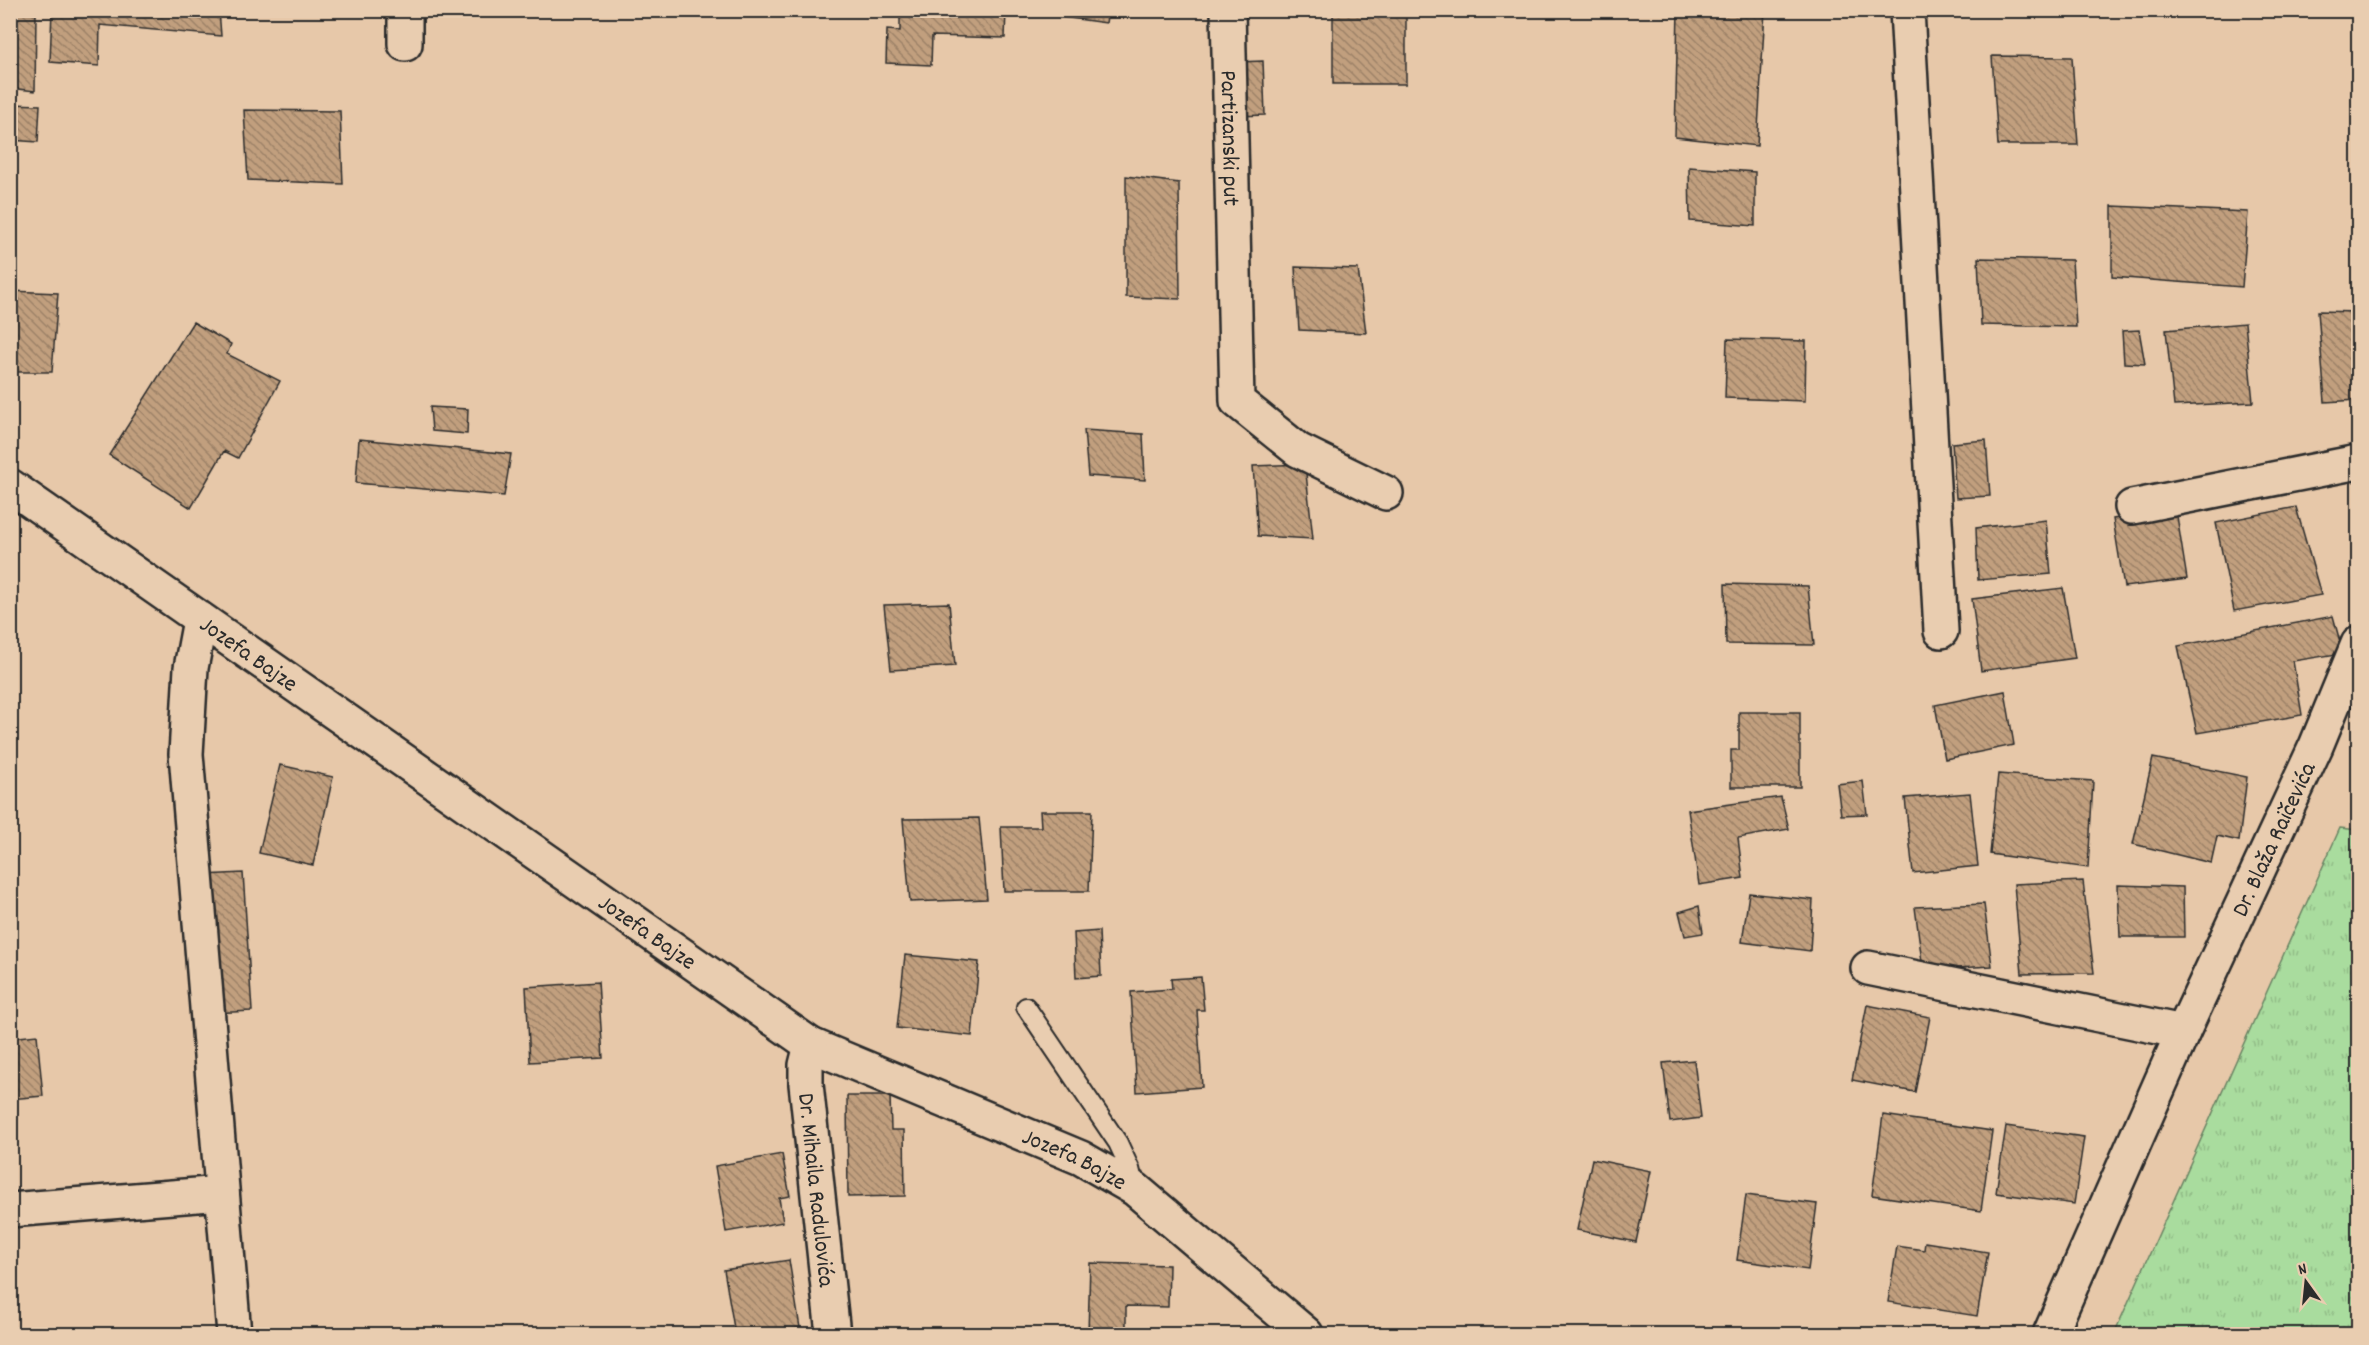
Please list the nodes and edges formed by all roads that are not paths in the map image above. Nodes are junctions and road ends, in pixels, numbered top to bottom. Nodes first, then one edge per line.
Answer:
1 (405, 10) edge
2 (1228, 10) edge
3 (1907, 10) edge
4 (405, 44) dead end
5 (2358, 462) edge
6 (10, 486) edge
7 (1386, 493) dead end
8 (2132, 507) dead end
9 (201, 620) junction
10 (1941, 632) dead end
11 (2358, 644) edge
12 (1868, 968) dead end
13 (1026, 1007) dead end
14 (2183, 1032) junction
15 (811, 1045) junction
16 (1135, 1189) junction
17 (222, 1193) junction
18 (10, 1210) edge
19 (234, 1335) edge
20 (833, 1335) edge
21 (1306, 1335) edge
22 (2050, 1335) edge

1 - 4 street
2 - 7 street, Partizanski put
3 - 10 street
5 - 8 street
6 - 9 street, Jozefa Bajze
9 - 15 street, Jozefa Bajze
9 - 17 street
11 - 14 street, Dr. Blaža Raičevića
12 - 14 street
13 - 16 lane
14 - 22 street, Dr. Blaža Raičevića
15 - 16 street, Jozefa Bajze
15 - 20 street, Dr. Mihaila Radulovića
16 - 21 street, Jozefa Bajze
17 - 18 street
17 - 19 street

